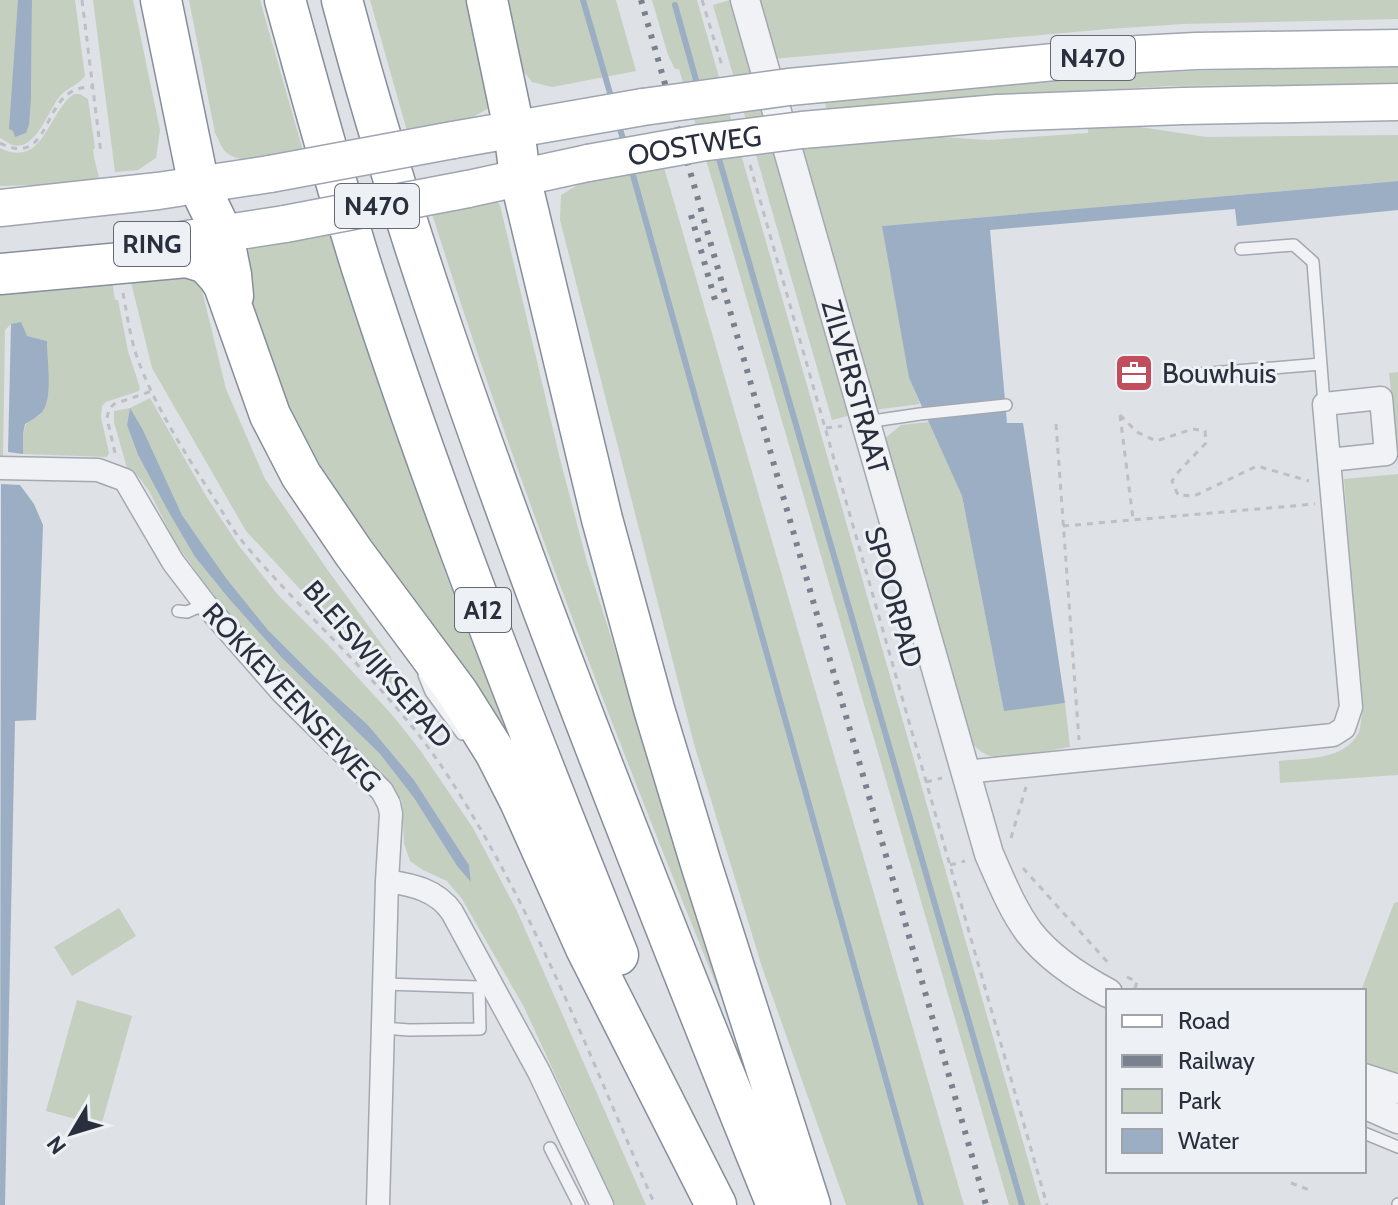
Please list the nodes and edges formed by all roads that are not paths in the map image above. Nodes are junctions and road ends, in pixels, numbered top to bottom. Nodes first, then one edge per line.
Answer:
1 (161, 0) edge
2 (285, 0) edge
3 (342, 0) edge
4 (487, 0) edge
5 (745, 0) edge
6 (1398, 48) edge
7 (1398, 102) edge
8 (514, 129) junction
9 (520, 177) junction
10 (199, 186) junction
11 (0, 208) edge
12 (223, 235) junction
13 (1241, 249) dead end
14 (0, 258) edge
15 (0, 274) edge
16 (235, 312) junction
17 (1321, 364) junction
18 (1186, 375) dead end
19 (1324, 404) junction
20 (1006, 405) dead end
21 (865, 422) junction
22 (1329, 460) junction
23 (0, 468) edge
24 (205, 604) junction
25 (178, 611) dead end
26 (399, 613) junction
27 (415, 653) dead end
28 (420, 666) dead end
29 (469, 743) dead end
30 (488, 767) dead end
31 (965, 772) junction
32 (527, 816) junction
33 (387, 881) junction
34 (1117, 981) edge
35 (385, 984) junction
36 (383, 1028) junction
37 (1366, 1079) edge
38 (1398, 1089) edge
39 (1366, 1105) edge
40 (1398, 1119) edge
41 (1366, 1134) edge
42 (1398, 1147) edge
43 (550, 1148) dead end
44 (378, 1205) edge
45 (579, 1205) edge
46 (602, 1205) edge
47 (718, 1205) edge
48 (777, 1205) edge
49 (810, 1205) edge

1 - 10 highway, A12
2 - 47 highway, A12
3 - 48 highway, A12
4 - 8 highway
5 - 21 street, ZILVERSTRAAT
6 - 8 main road, OOSTWEG / N470, bridge
7 - 9 main road, OOSTWEG / N470, bridge
8 - 9 highway
8 - 10 main road, OOSTWEG / N470, bridge
9 - 12 main road, OOSTWEG / N470, bridge
9 - 49 highway
10 - 11 main road, OOSTWEG / RING
10 - 12 highway, A12
12 - 14 main road, OOSTWEG / RING
12 - 16 highway, A12
13 - 17 lane
15 - 16 highway
16 - 26 highway, A12
17 - 18 lane
17 - 19 lane
19 - 22 street
19 - 22 street
20 - 21 lane
21 - 31 street, ZILVERSTRAAT
22 - 31 street
23 - 24 street, ROKKEVEENSEWEG
24 - 25 lane
24 - 33 street, ROKKEVEENSEWEG
26 - 27 lane, A12
26 - 32 highway, A12
28 - 29 lane
30 - 32 lane, A12
31 - 34 street, ZILVERSTRAAT
32 - 47 highway, A12
33 - 35 street, ROKKEVEENSEWEG
33 - 46 street
35 - 36 street, ROKKEVEENSEWEG
35 - 36 lane
36 - 44 street, ROKKEVEENSEWEG
37 - 38 street
39 - 40 street
41 - 42 lane
43 - 45 lane

